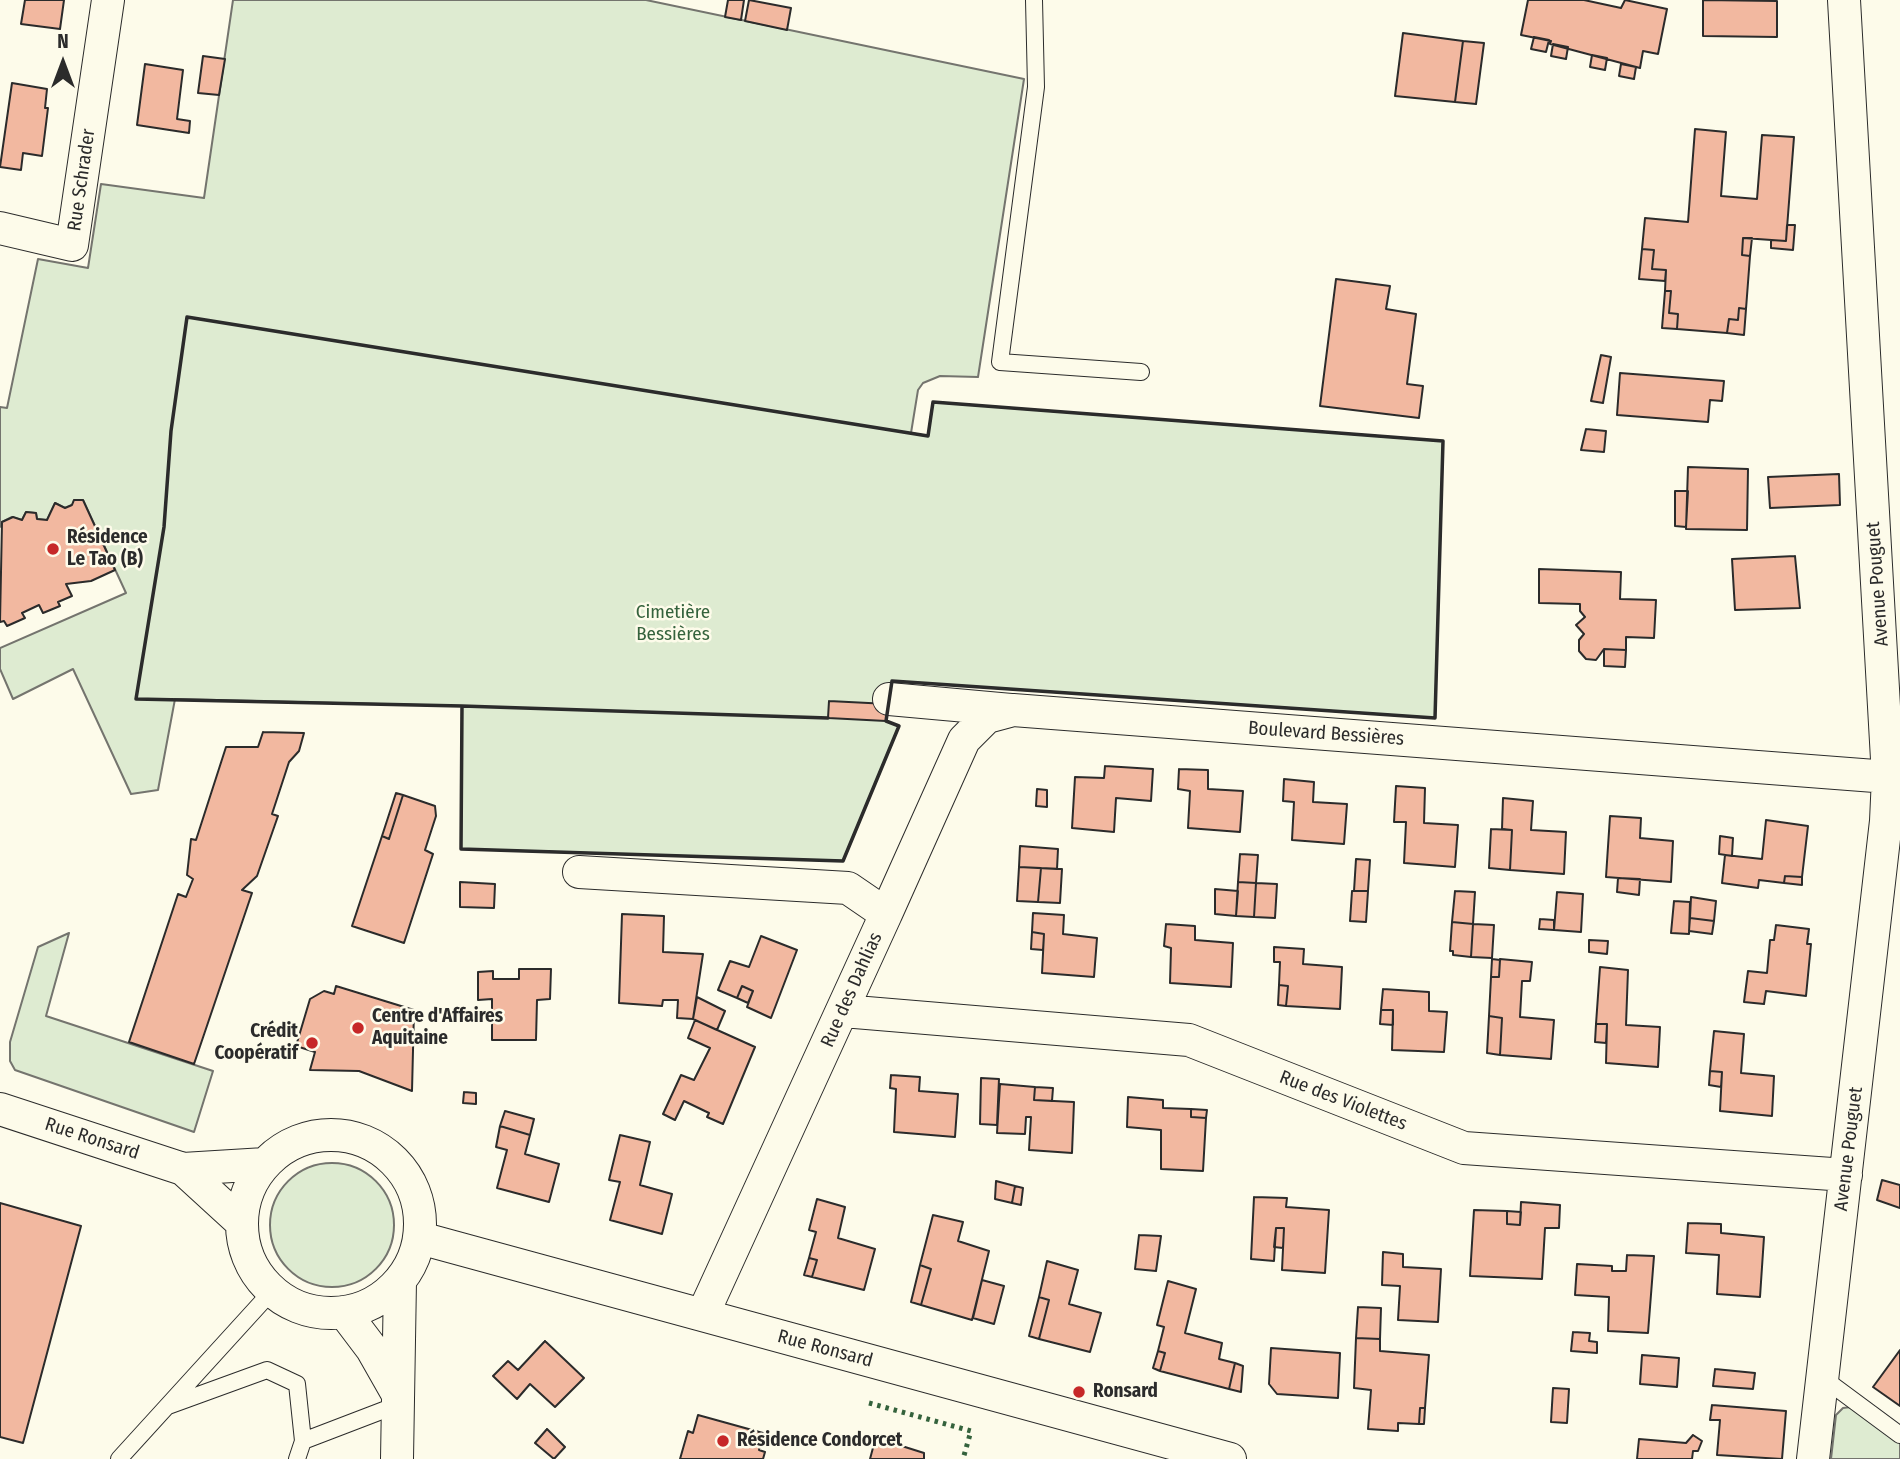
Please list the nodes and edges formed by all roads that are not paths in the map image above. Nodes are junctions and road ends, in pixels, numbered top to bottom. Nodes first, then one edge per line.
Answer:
1 (108, 0) edge
2 (1034, 0) edge
3 (1844, 0) edge
4 (0, 228) edge
5 (1140, 372) dead end
6 (889, 699) dead end
7 (1013, 710) junction
8 (1894, 784) edge
9 (579, 872) dead end
10 (886, 914) junction
11 (843, 1011) junction
12 (0, 1109) edge
13 (265, 1164) junction
14 (183, 1169) junction
15 (1846, 1175) junction
16 (242, 1223) junction
17 (420, 1238) junction
18 (400, 1281) junction
19 (272, 1291) junction
20 (344, 1312) junction
21 (703, 1314) junction
22 (1823, 1378) junction
23 (397, 1399) junction
24 (166, 1407) junction
25 (1900, 1436) edge
26 (303, 1441) junction
27 (119, 1459) edge
28 (297, 1459) edge
29 (397, 1459) edge
30 (1230, 1459) edge
31 (1813, 1459) edge

1 - 4 street, Rue Schrader
2 - 5 lane
3 - 8 street, Avenue Pouguet
6 - 7 street
7 - 8 street, Boulevard Bessières
7 - 10 street, Boulevard Bessières
8 - 15 street, Avenue Pouguet
9 - 10 street, Rue des Dahlias
10 - 11 street, Rue des Dahlias
11 - 15 street, Rue des Violettes
11 - 21 street, Rue des Dahlias
12 - 14 street, Rue Ronsard
13 - 14 street, Rue Ronsard
13 - 16 street
13 - 17 street
14 - 16 street, Rue Ronsard
15 - 22 street, Avenue Pouguet
16 - 19 street
17 - 18 street
17 - 21 street, Rue Ronsard
18 - 20 street
18 - 23 street
19 - 20 street
19 - 24 lane
20 - 23 street
21 - 30 street, Rue Ronsard
22 - 25 lane
22 - 31 street, Avenue Pouguet
23 - 26 lane
23 - 29 street
24 - 26 lane
24 - 27 lane
26 - 28 lane

